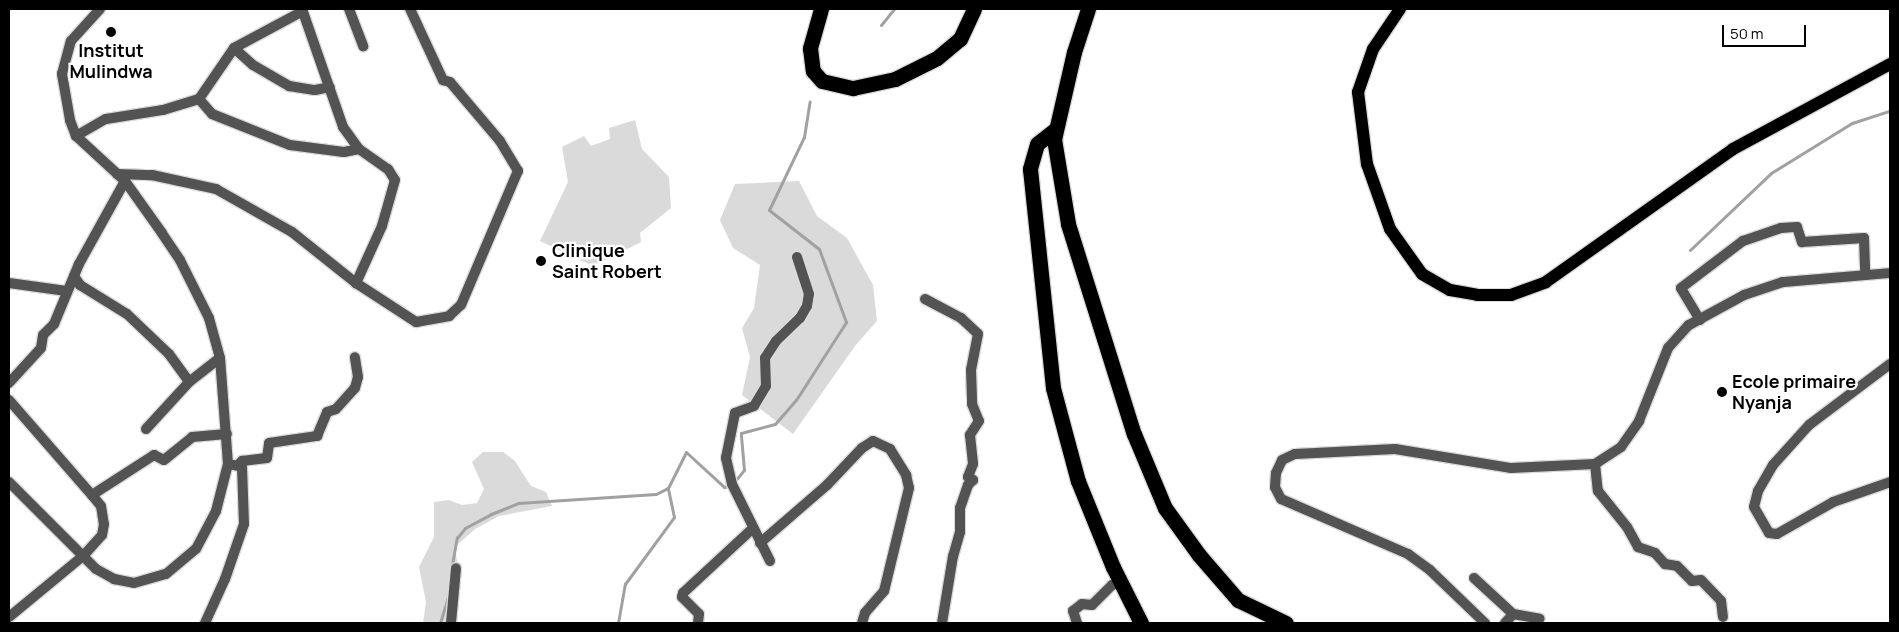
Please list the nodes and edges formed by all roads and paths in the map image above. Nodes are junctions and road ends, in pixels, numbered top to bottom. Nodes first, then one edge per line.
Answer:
1 (100, 9) edge
2 (349, 9) edge
3 (410, 9) edge
4 (821, 9) edge
5 (974, 9) edge
6 (1088, 9) edge
7 (1400, 9) edge
8 (303, 10) edge
9 (363, 46) dead end
10 (234, 48) junction
11 (1890, 64) edge
12 (330, 87) junction
13 (199, 99) junction
14 (1056, 129) junction
15 (76, 136) junction
16 (359, 149) junction
17 (121, 178) junction
18 (797, 256) dead end
19 (1890, 273) edge
20 (1865, 275) junction
21 (74, 276) junction
22 (9, 283) edge
23 (356, 283) junction
24 (66, 291) junction
25 (926, 299) dead end
26 (1700, 320) junction
27 (355, 356) dead end
28 (220, 358) junction
29 (1890, 364) edge
30 (9, 382) edge
31 (189, 382) junction
32 (9, 400) edge
33 (146, 429) dead end
34 (227, 434) junction
35 (1595, 464) junction
36 (233, 465) junction
37 (9, 482) edge
38 (1890, 482) edge
39 (92, 495) junction
40 (752, 529) junction
41 (760, 543) junction
42 (82, 556) junction
43 (770, 562) dead end
44 (456, 568) dead end
45 (1474, 578) dead end
46 (1120, 582) junction
47 (1513, 614) junction
48 (9, 617) edge
49 (1723, 617) dead end
50 (1540, 618) dead end
51 (205, 623) edge
52 (451, 623) edge
53 (698, 623) edge
54 (862, 623) edge
55 (942, 623) edge
56 (1077, 623) edge
57 (1141, 623) edge
58 (1286, 623) edge
59 (1485, 623) edge
60 (1505, 623) edge

1 - 15 street
2 - 9 street
3 - 23 street
4 - 5 highway
6 - 14 highway
7 - 11 main road
8 - 10 street
8 - 12 street
10 - 12 street
10 - 13 street
12 - 16 street
13 - 15 street
13 - 16 street
14 - 46 highway
14 - 58 highway
15 - 17 street
16 - 23 street
17 - 21 street
17 - 23 street
17 - 28 street
18 - 40 street
19 - 20 street
20 - 26 street
20 - 26 street
21 - 24 street
21 - 31 street
22 - 24 street
24 - 30 street
25 - 55 street
26 - 35 street
27 - 36 street
28 - 31 street
28 - 34 street
29 - 38 street
31 - 33 street
32 - 39 street
34 - 36 street
34 - 39 street
35 - 49 street
35 - 59 street
36 - 42 street
36 - 51 street
37 - 42 street
39 - 42 street
40 - 41 street
40 - 53 street
41 - 43 street
41 - 54 street
42 - 48 street
44 - 52 street
45 - 47 street
46 - 56 street
46 - 57 highway
47 - 50 street
47 - 60 street

